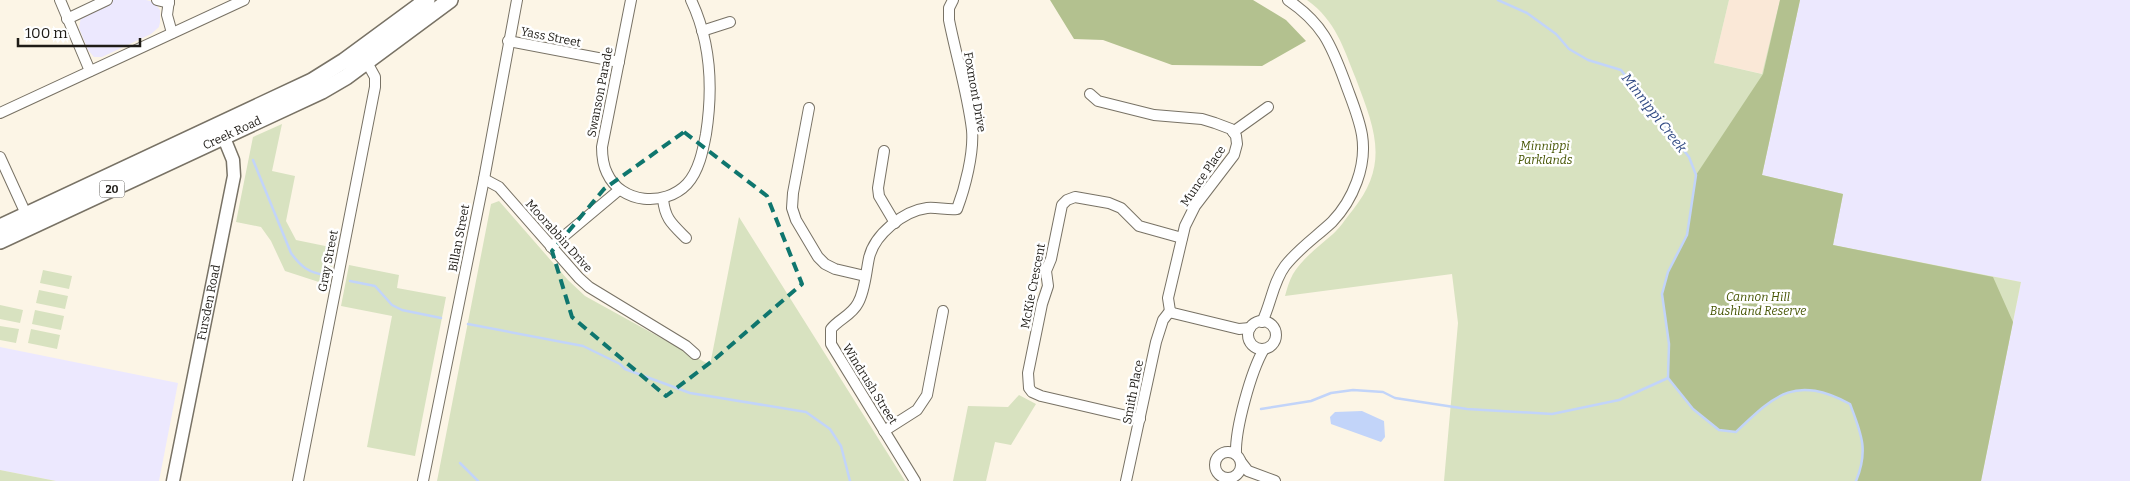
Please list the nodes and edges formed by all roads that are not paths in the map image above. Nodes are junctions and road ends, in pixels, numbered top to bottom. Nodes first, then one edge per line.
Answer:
1 (60, 0) edge
2 (106, 0) edge
3 (157, 0) edge
4 (244, 0) edge
5 (426, 0) edge
6 (450, 0) edge
7 (517, 0) edge
8 (631, 0) edge
9 (691, 0) edge
10 (954, 0) edge
11 (1288, 0) edge
12 (169, 1) edge
13 (67, 19) junction
14 (730, 22) dead end
15 (702, 31) junction
16 (172, 33) junction
17 (508, 41) junction
18 (364, 56) junction
19 (619, 62) junction
20 (90, 71) junction
21 (1090, 94) dead end
22 (1268, 107) dead end
23 (809, 108) dead end
24 (0, 113) edge
25 (221, 131) junction
26 (1233, 132) junction
27 (884, 151) dead end
28 (0, 157) edge
29 (484, 179) junction
30 (619, 190) junction
31 (663, 199) junction
32 (26, 214) junction
33 (895, 223) junction
34 (0, 227) edge
35 (686, 238) dead end
36 (1182, 238) junction
37 (0, 242) edge
38 (552, 247) junction
39 (865, 276) junction
40 (943, 311) dead end
41 (1170, 311) junction
42 (1266, 323) junction
43 (1250, 328) junction
44 (1239, 329) junction
45 (1257, 346) junction
46 (696, 354) dead end
47 (1140, 419) junction
48 (884, 431) junction
49 (1235, 440) junction
50 (1224, 452) junction
51 (1238, 458) junction
52 (1243, 473) junction
53 (173, 481) edge
54 (298, 481) edge
55 (423, 481) edge
56 (915, 481) edge
57 (1126, 481) edge
58 (1275, 481) edge

1 - 13 street
2 - 13 street
3 - 12 street
4 - 16 street
5 - 18 main road, Creek Road / 20
6 - 18 main road, Creek Road / 20
7 - 17 street, Billan Street
8 - 19 street, Swanson Parade
9 - 15 street
10 - 33 street, Foxmont Drive
11 - 42 street
12 - 16 street
13 - 20 street
14 - 15 street
15 - 31 street
16 - 20 street
17 - 19 street, Yass Street
17 - 29 street, Billan Street
18 - 25 main road, Creek Road / 20
18 - 54 street, Gray Street
19 - 30 street, Swanson Parade
20 - 24 street
21 - 26 street, Munce Place
22 - 26 street
23 - 39 street
25 - 32 main road, Creek Road / 20
25 - 37 main road, Creek Road / 20
25 - 53 street, Fursden Road
26 - 36 street, Munce Place
27 - 33 street
28 - 32 street
29 - 38 street, Moorabbin Drive
29 - 55 street, Billan Street
30 - 31 street
30 - 38 street
31 - 35 street
32 - 34 main road, Creek Road / 20
33 - 39 street, Foxmont Drive
36 - 41 street, Munce Place
36 - 47 street, McKie Crescent
38 - 46 street, Moorabbin Drive
39 - 48 street, Windrush Street
40 - 48 street
41 - 44 street
41 - 47 street, Smith Place
42 - 43 street
42 - 45 street
43 - 44 street
43 - 45 street
44 - 45 street
45 - 49 street
47 - 57 street, Smith Place
48 - 56 street, Windrush Street
49 - 50 street
49 - 51 street
50 - 51 street
50 - 52 street
51 - 52 street
52 - 58 street

